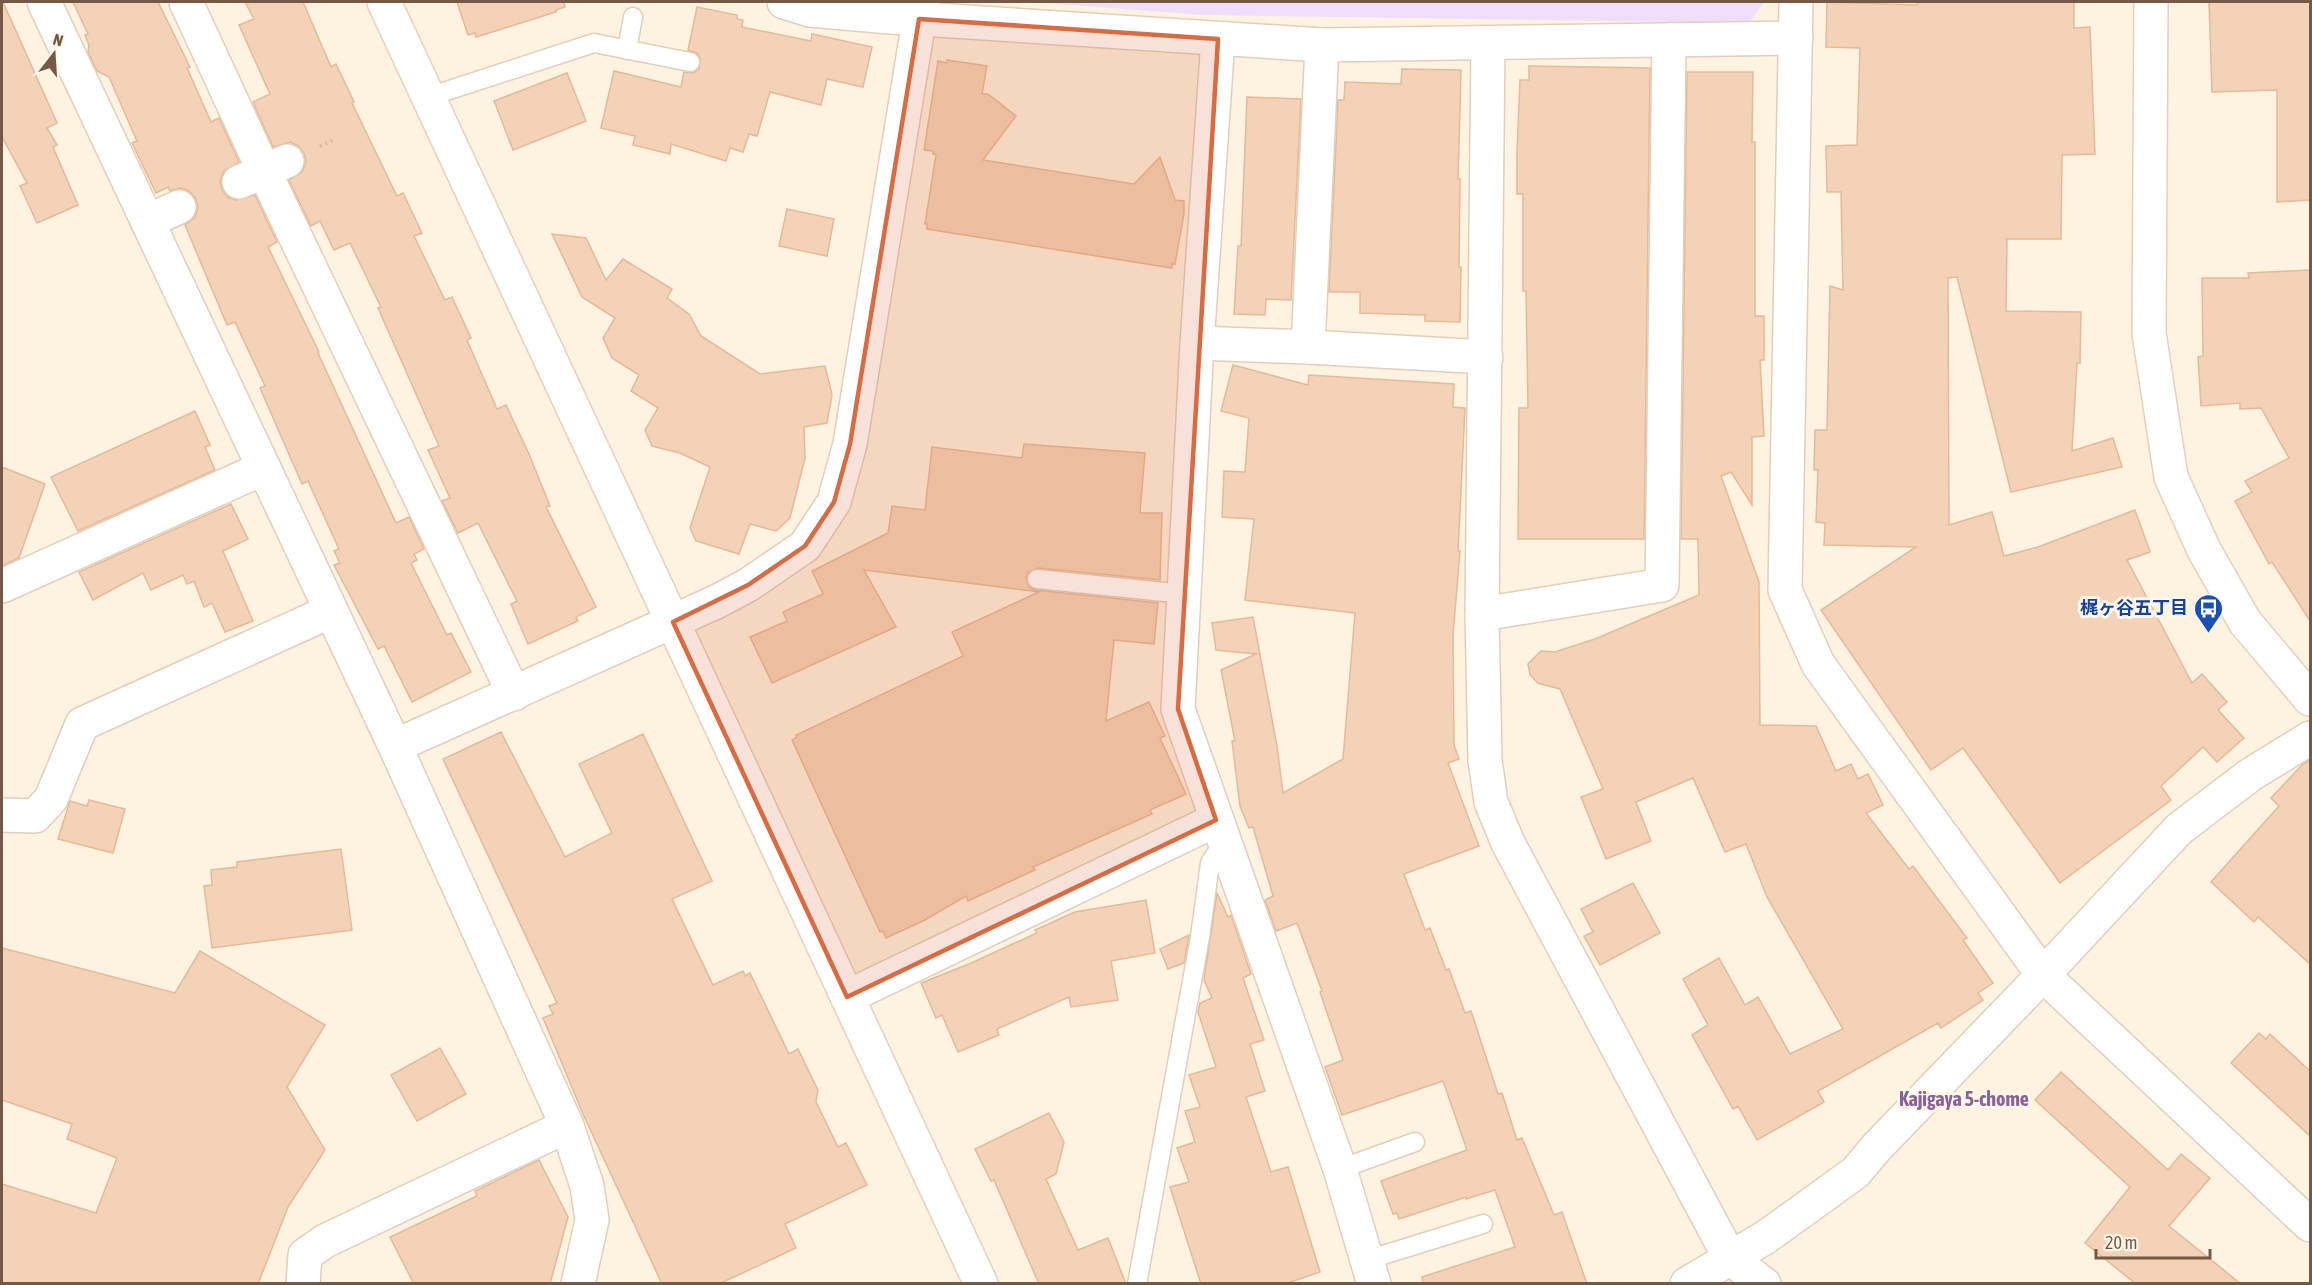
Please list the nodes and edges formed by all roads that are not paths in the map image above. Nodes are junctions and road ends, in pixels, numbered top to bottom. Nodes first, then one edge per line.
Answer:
1 (44, 2) edge
2 (186, 2) edge
3 (384, 2) edge
4 (784, 2) edge
5 (1796, 2) edge
6 (2151, 2) edge
7 (921, 10) edge
8 (633, 17) dead end
9 (1796, 38) junction
10 (1218, 39) junction
11 (1669, 40) junction
12 (1488, 43) junction
13 (1322, 45) junction
14 (627, 50) junction
15 (690, 62) dead end
16 (428, 97) junction
17 (179, 207) dead end
18 (147, 221) junction
19 (1197, 343) junction
20 (1308, 347) junction
21 (1486, 357) junction
22 (264, 468) junction
23 (1036, 579) dead end
24 (2, 586) edge
25 (1184, 594) junction
26 (331, 611) junction
27 (1482, 614) junction
28 (673, 622) junction
29 (514, 694) junction
30 (2310, 699) edge
31 (2310, 738) edge
32 (395, 746) junction
33 (2, 814) edge
34 (1220, 830) junction
35 (2043, 975) junction
36 (847, 998) junction
37 (567, 1126) junction
38 (1415, 1142) dead end
39 (1340, 1169) junction
40 (1483, 1224) dead end
41 (2310, 1225) edge
42 (1730, 1258) junction
43 (1371, 1272) edge
44 (303, 1284) edge
45 (578, 1284) edge
46 (981, 1284) edge
47 (1137, 1284) edge
48 (1687, 1284) edge
49 (1764, 1284) edge

1 - 18 street
2 - 29 street
3 - 16 street
4 - 7 street
5 - 9 street
6 - 30 street
7 - 10 street
7 - 28 street
8 - 14 lane
9 - 11 street
9 - 35 street
10 - 13 street
10 - 19 street
11 - 12 street
11 - 27 street
12 - 13 street
12 - 21 street
13 - 20 street
14 - 15 lane
14 - 16 lane
16 - 28 street
17 - 18 street
18 - 22 street
19 - 20 street
19 - 25 street
20 - 21 street
21 - 27 street
22 - 24 street
22 - 26 street
23 - 25 lane
25 - 34 street
26 - 32 street
26 - 33 street
27 - 42 street
28 - 29 street
28 - 36 street
29 - 32 street
31 - 35 street
32 - 37 street
34 - 36 street
34 - 39 street
34 - 47 lane
35 - 41 street
35 - 42 street
36 - 46 street
37 - 44 street
37 - 45 street
38 - 39 lane
39 - 43 street
40 - 43 lane
42 - 48 street
42 - 49 street

